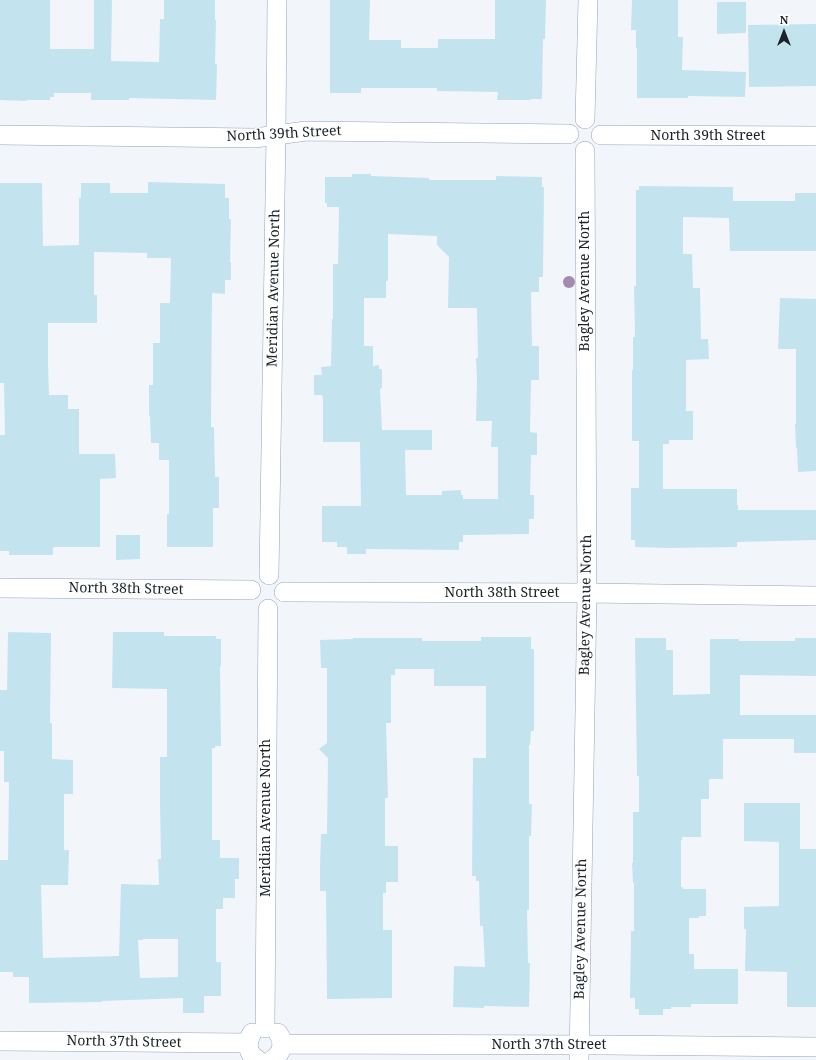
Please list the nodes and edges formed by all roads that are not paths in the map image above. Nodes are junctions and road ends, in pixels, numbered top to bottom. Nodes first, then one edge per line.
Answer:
1 (277, 0) edge
2 (588, 0) edge
3 (585, 119) junction
4 (569, 134) junction
5 (0, 135) edge
6 (276, 135) junction
7 (601, 135) junction
8 (816, 136) edge
9 (585, 150) junction
10 (269, 575) junction
11 (0, 588) edge
12 (251, 590) junction
13 (284, 592) junction
14 (587, 593) junction
15 (816, 596) edge
16 (268, 609) junction
17 (265, 1028) junction
18 (0, 1041) edge
19 (248, 1043) junction
20 (282, 1044) junction
21 (816, 1047) edge
22 (579, 1052) edge
23 (258, 1060) edge
24 (272, 1060) edge

1 - 6 street, Meridian Avenue North
2 - 3 street
3 - 4 street
3 - 7 street
4 - 6 street, North 39th Street
4 - 9 street
5 - 6 street, North 39th Street
6 - 10 street, Meridian Avenue North
7 - 8 street, North 39th Street
7 - 9 street
9 - 14 street, Bagley Avenue North
10 - 12 street
10 - 13 street
11 - 12 street, North 38th Street
12 - 16 street
13 - 14 street, North 38th Street
13 - 16 street
14 - 15 street, North 38th Street
14 - 22 street, Bagley Avenue North
16 - 17 street, Meridian Avenue North
17 - 19 street
17 - 20 street
18 - 19 street, North 37th Street
19 - 23 street
20 - 22 street, North 37th Street
20 - 24 street
21 - 22 street, North 37th Street

